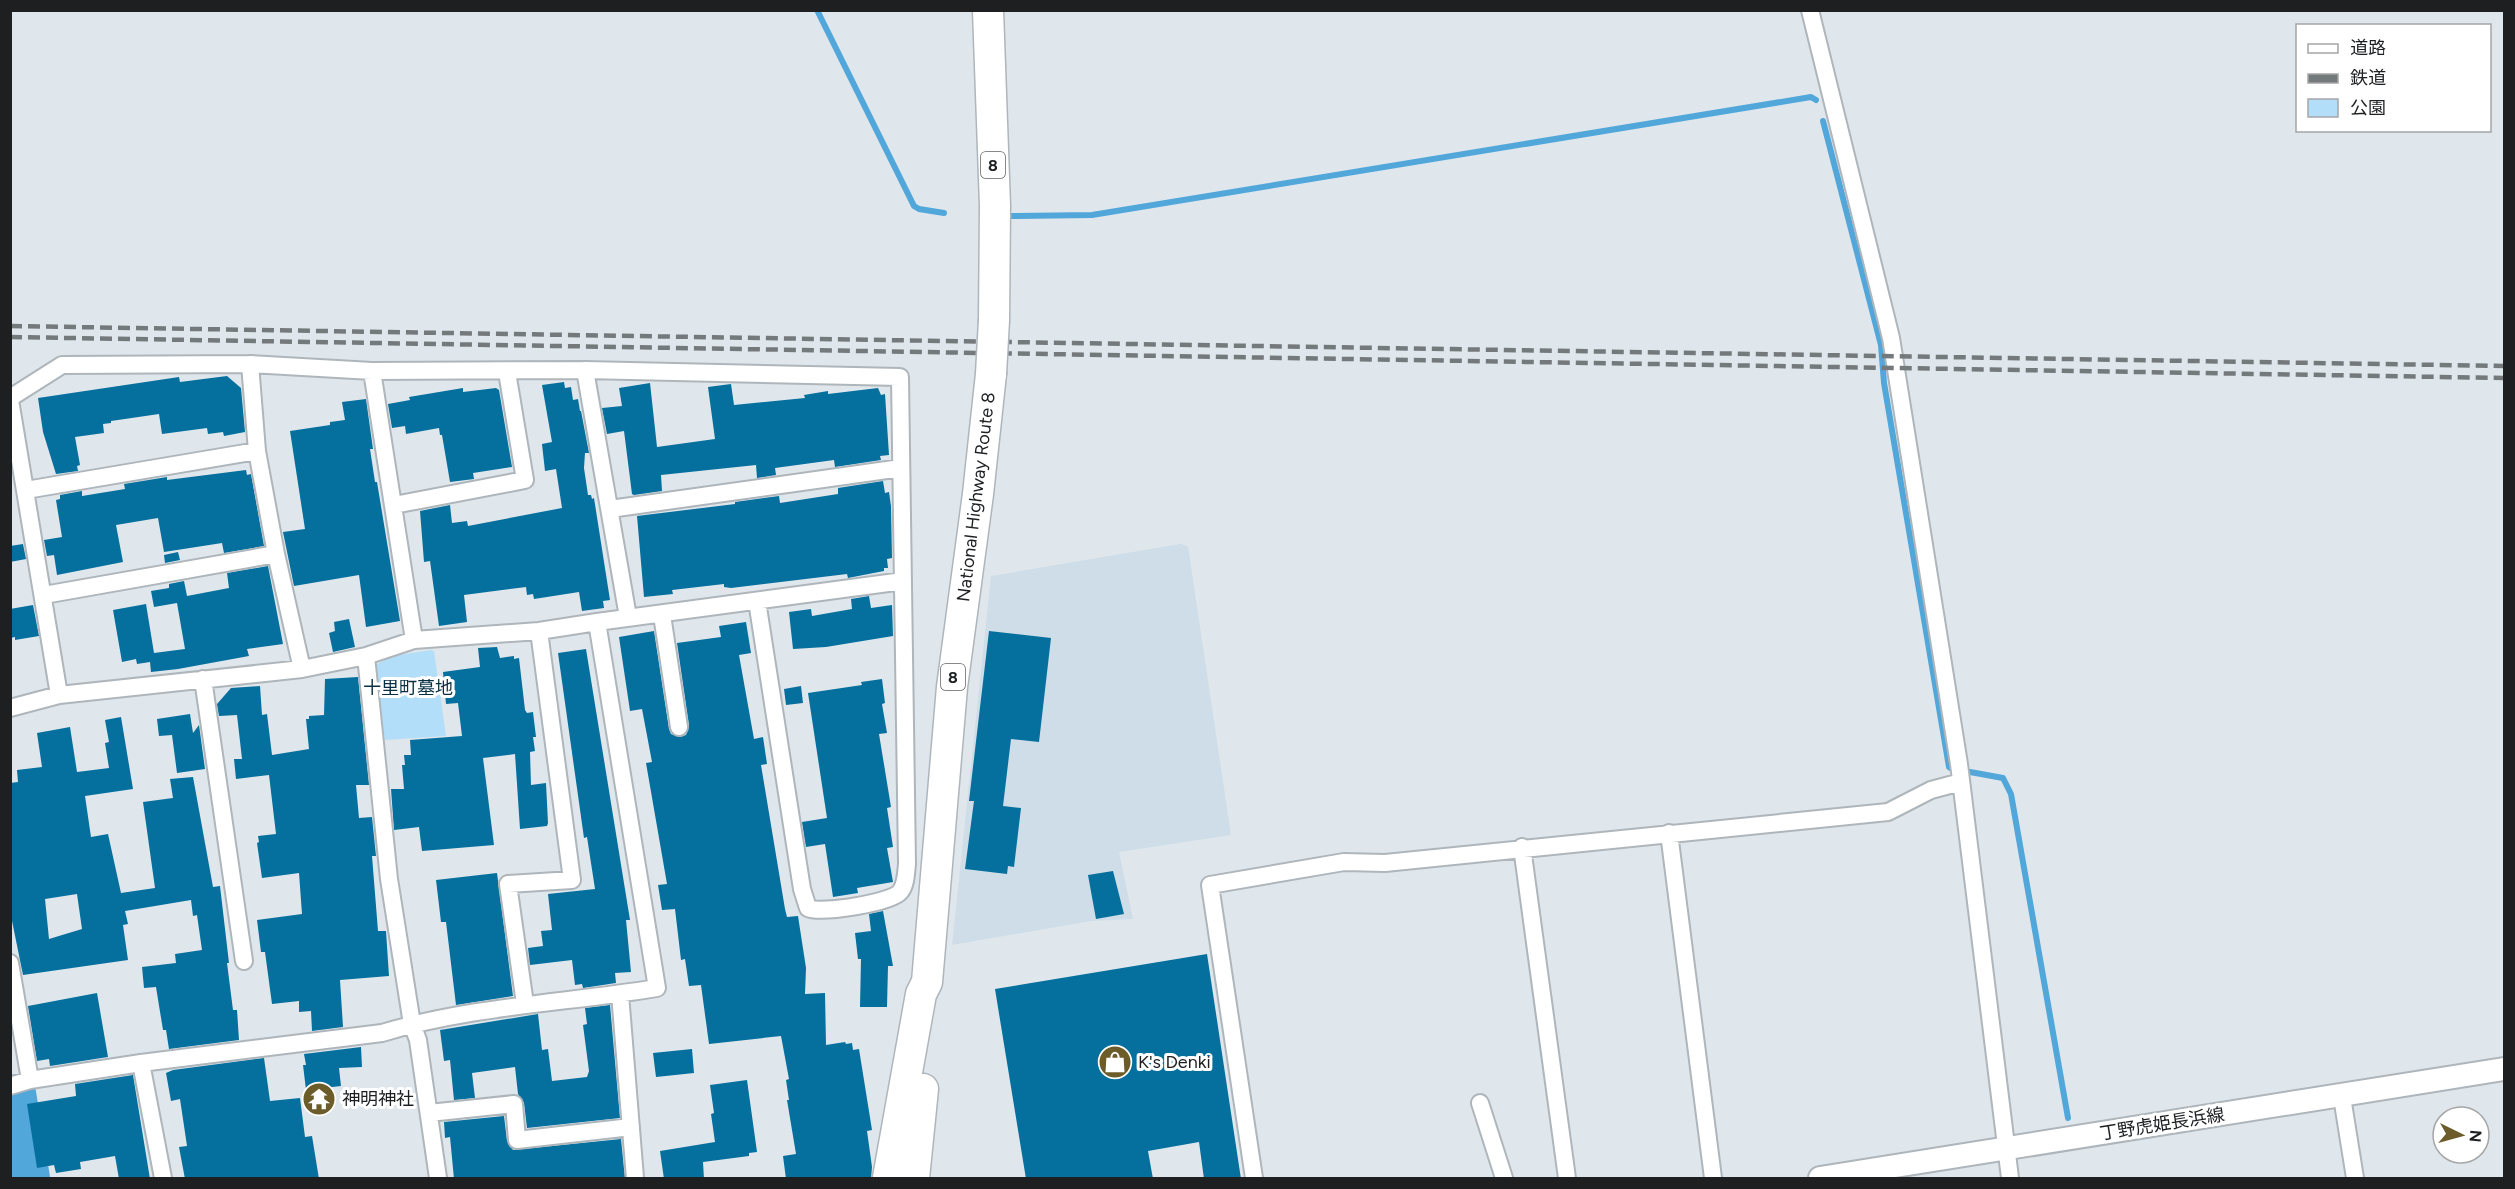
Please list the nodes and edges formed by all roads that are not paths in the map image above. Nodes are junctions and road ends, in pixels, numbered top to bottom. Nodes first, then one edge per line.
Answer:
1 (988, 10) edge
2 (1810, 10) edge
3 (250, 364) junction
4 (585, 370) junction
5 (372, 371) junction
6 (507, 372) junction
7 (10, 399) edge
8 (257, 451) junction
9 (901, 468) junction
10 (26, 490) junction
11 (394, 505) junction
12 (610, 509) junction
13 (276, 554) junction
14 (903, 581) junction
15 (44, 595) junction
16 (756, 601) junction
17 (663, 615) junction
18 (628, 617) junction
19 (597, 622) junction
20 (539, 631) junction
21 (414, 640) junction
22 (366, 656) junction
23 (302, 669) junction
24 (203, 679) junction
25 (59, 695) junction
26 (10, 708) edge
27 (680, 727) dead end
28 (1961, 782) junction
29 (1669, 833) junction
30 (1522, 847) junction
31 (244, 961) dead end
32 (10, 963) edge
33 (927, 982) junction
34 (620, 994) junction
35 (525, 1004) junction
36 (412, 1024) junction
37 (141, 1063) junction
38 (2505, 1069) edge
39 (30, 1080) junction
40 (10, 1086) edge
41 (2342, 1097) junction
42 (1480, 1103) dead end
43 (429, 1113) junction
44 (631, 1127) junction
45 (2006, 1148) junction
46 (163, 1179) edge
47 (438, 1179) edge
48 (635, 1179) edge
49 (888, 1179) edge
50 (914, 1179) edge
51 (1254, 1179) edge
52 (1504, 1179) edge
53 (1567, 1179) edge
54 (1713, 1179) edge
55 (1820, 1179) edge
56 (2010, 1179) edge
57 (2355, 1179) edge

1 - 33 highway, National Highway Route 8 / 8, bridge
2 - 28 street
3 - 5 street
3 - 7 street
3 - 8 street
4 - 6 street
4 - 9 street
4 - 12 street
5 - 6 street
5 - 11 street
6 - 11 street
7 - 10 street
8 - 10 street
8 - 13 street
9 - 12 street
9 - 14 street
10 - 15 street
11 - 21 street
12 - 18 street
13 - 15 street
13 - 23 street
14 - 16 street
14 - 16 street
15 - 25 street
16 - 17 street
17 - 18 street
17 - 27 street
18 - 19 street
19 - 20 street
19 - 34 street
20 - 21 street
20 - 35 street
21 - 22 street
22 - 23 street
22 - 36 street
23 - 24 street
24 - 25 street
24 - 31 street
25 - 26 street
28 - 29 street
28 - 45 street
29 - 30 street
29 - 54 street
30 - 51 street
30 - 53 street
32 - 39 street
33 - 49 highway, National Highway Route 8 / 8
33 - 50 highway, National Highway Route 8 / 8
34 - 35 street
34 - 44 street
35 - 36 street
36 - 37 street
36 - 43 street
37 - 39 street
37 - 46 street
38 - 41 main road, 丁野虎姫長浜線
39 - 40 street
41 - 45 main road, 丁野虎姫長浜線
41 - 57 street
42 - 52 street
43 - 44 street
43 - 47 street
44 - 48 street
45 - 55 main road, 丁野虎姫長浜線
45 - 56 street

